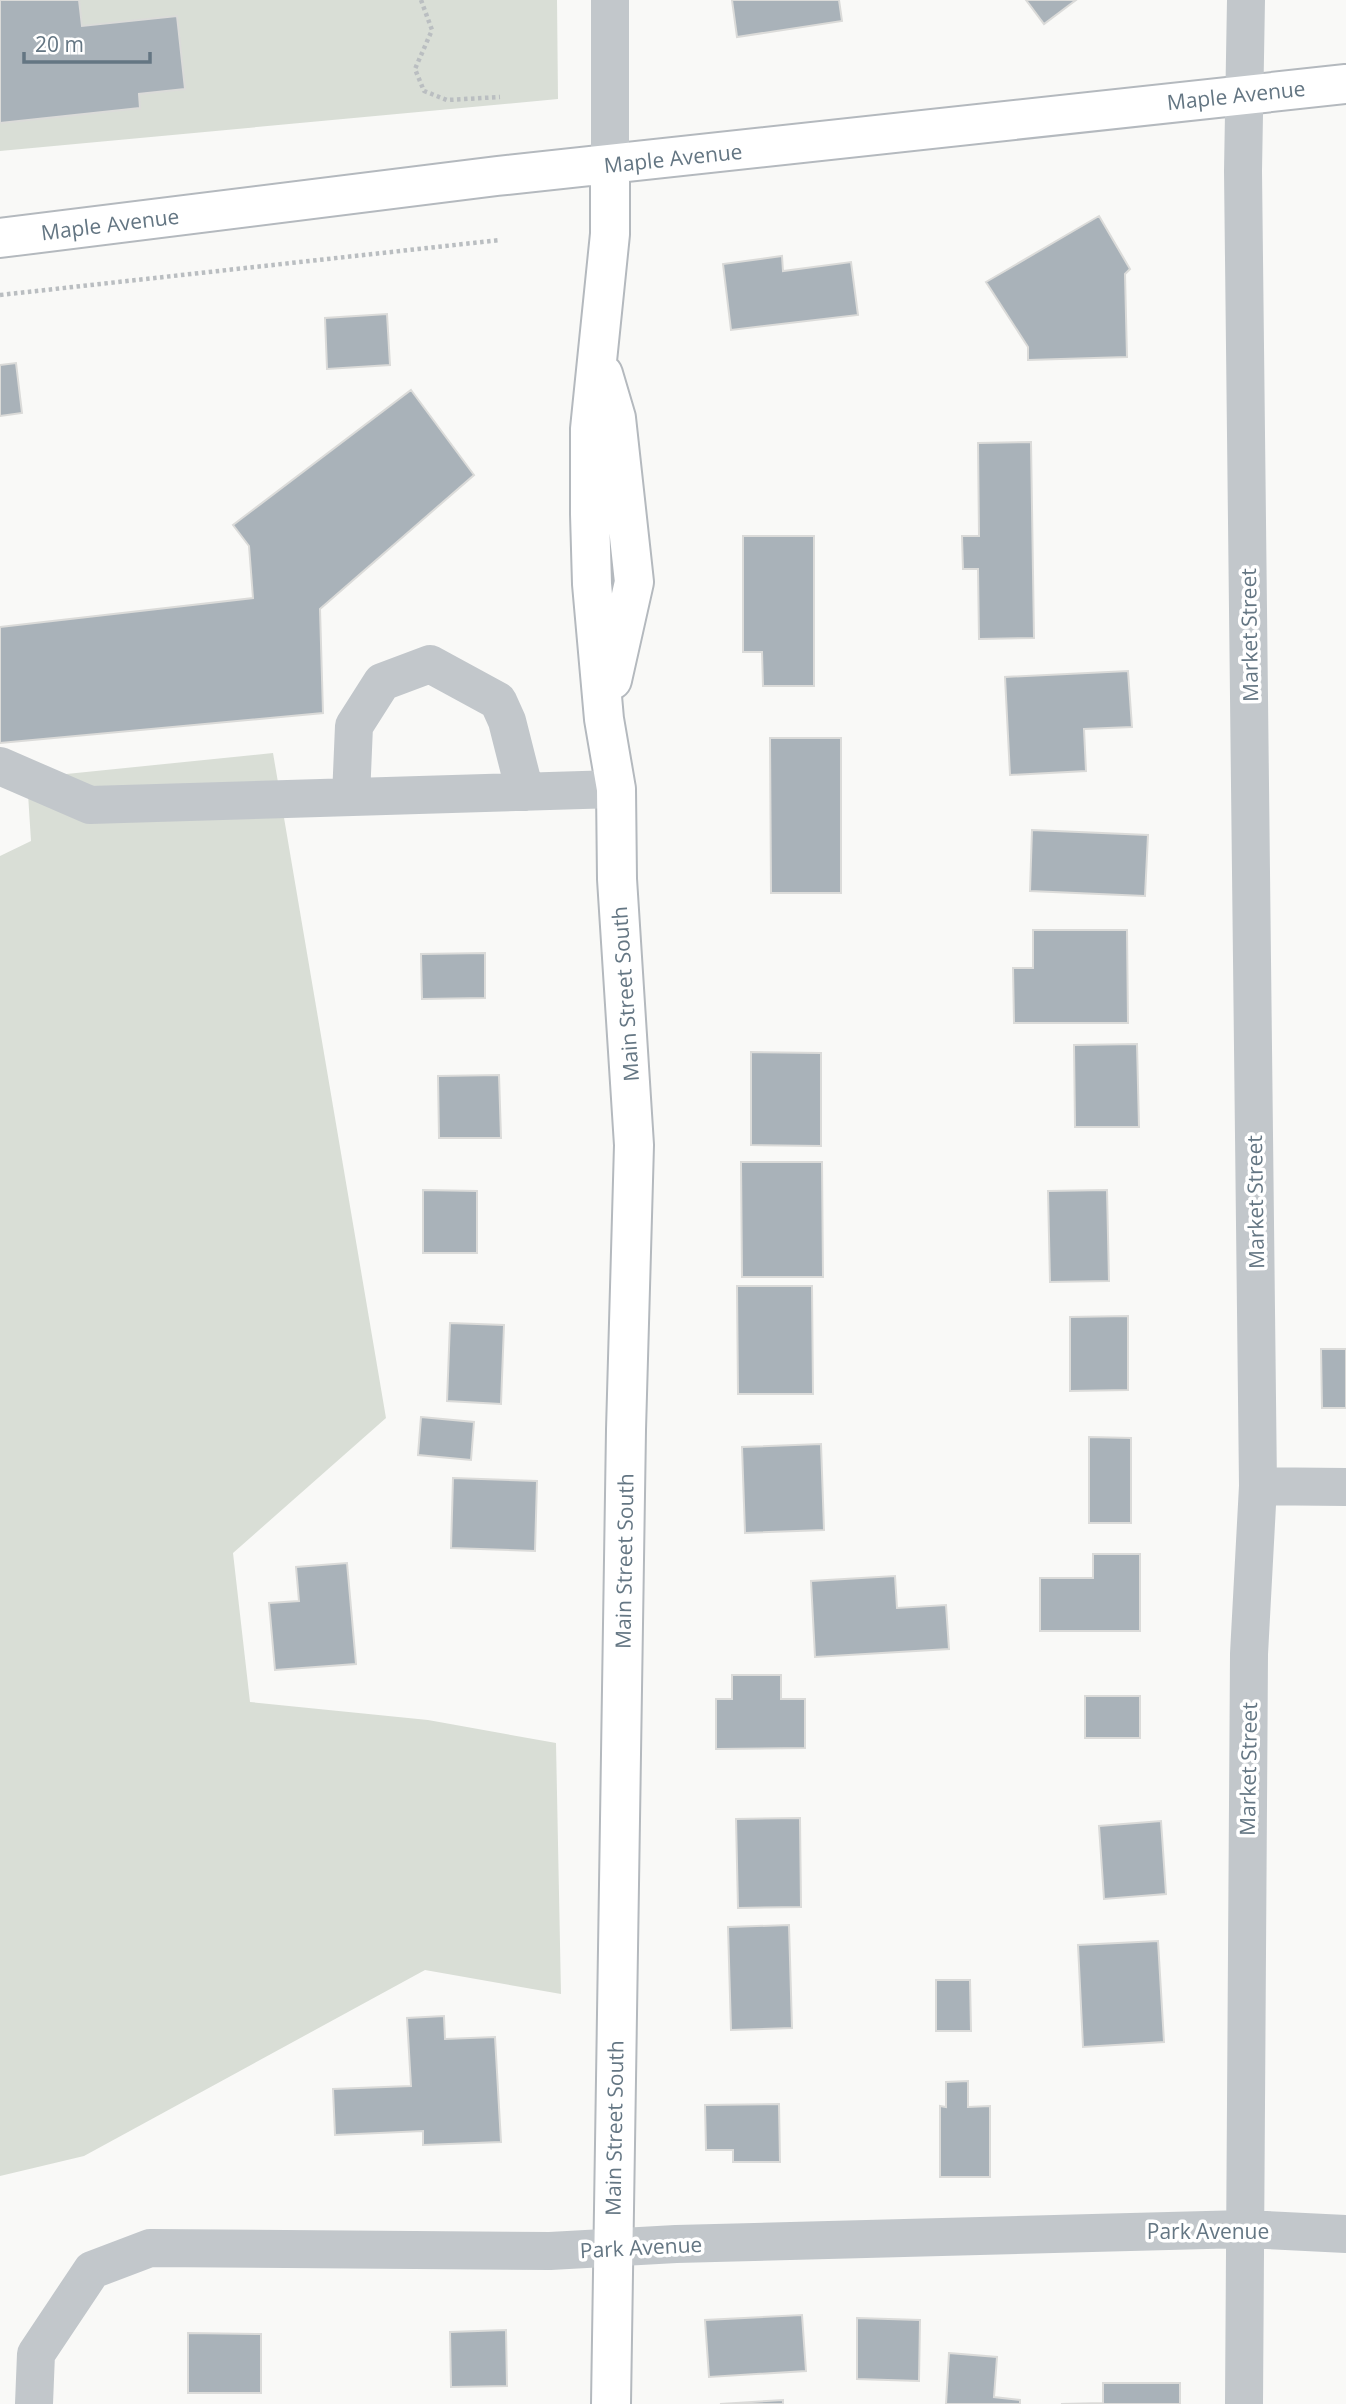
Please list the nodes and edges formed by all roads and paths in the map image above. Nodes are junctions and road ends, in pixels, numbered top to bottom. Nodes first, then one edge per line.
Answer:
1 (421, 0) edge
2 (610, 0) edge
3 (1246, 0) edge
4 (1346, 84) edge
5 (1244, 93) junction
6 (500, 97) dead end
7 (610, 164) junction
8 (0, 238) edge
9 (500, 240) dead end
10 (0, 295) edge
11 (0, 766) edge
12 (616, 789) junction
13 (525, 792) junction
14 (351, 797) junction
15 (1258, 1486) junction
16 (1346, 1487) edge
17 (1245, 2229) junction
18 (1346, 2234) edge
19 (611, 2248) junction
20 (34, 2404) edge
21 (611, 2404) edge
22 (1244, 2404) edge

1 - 6 path
2 - 7 street, Main Street South
3 - 5 street, Market Street
4 - 5 main road, Maple Avenue
5 - 7 main road, Maple Avenue
5 - 15 street, Market Street
7 - 8 main road, Maple Avenue
7 - 12 main road, Main Street South
9 - 10 path
11 - 14 street
12 - 13 street
12 - 19 main road, Main Street South
13 - 14 street
13 - 14 street
15 - 16 street
15 - 17 street, Market Street
17 - 18 street, Park Avenue
17 - 19 street, Park Avenue
17 - 22 street, Market Street
19 - 20 street, Park Avenue
19 - 21 main road, Main Street South

